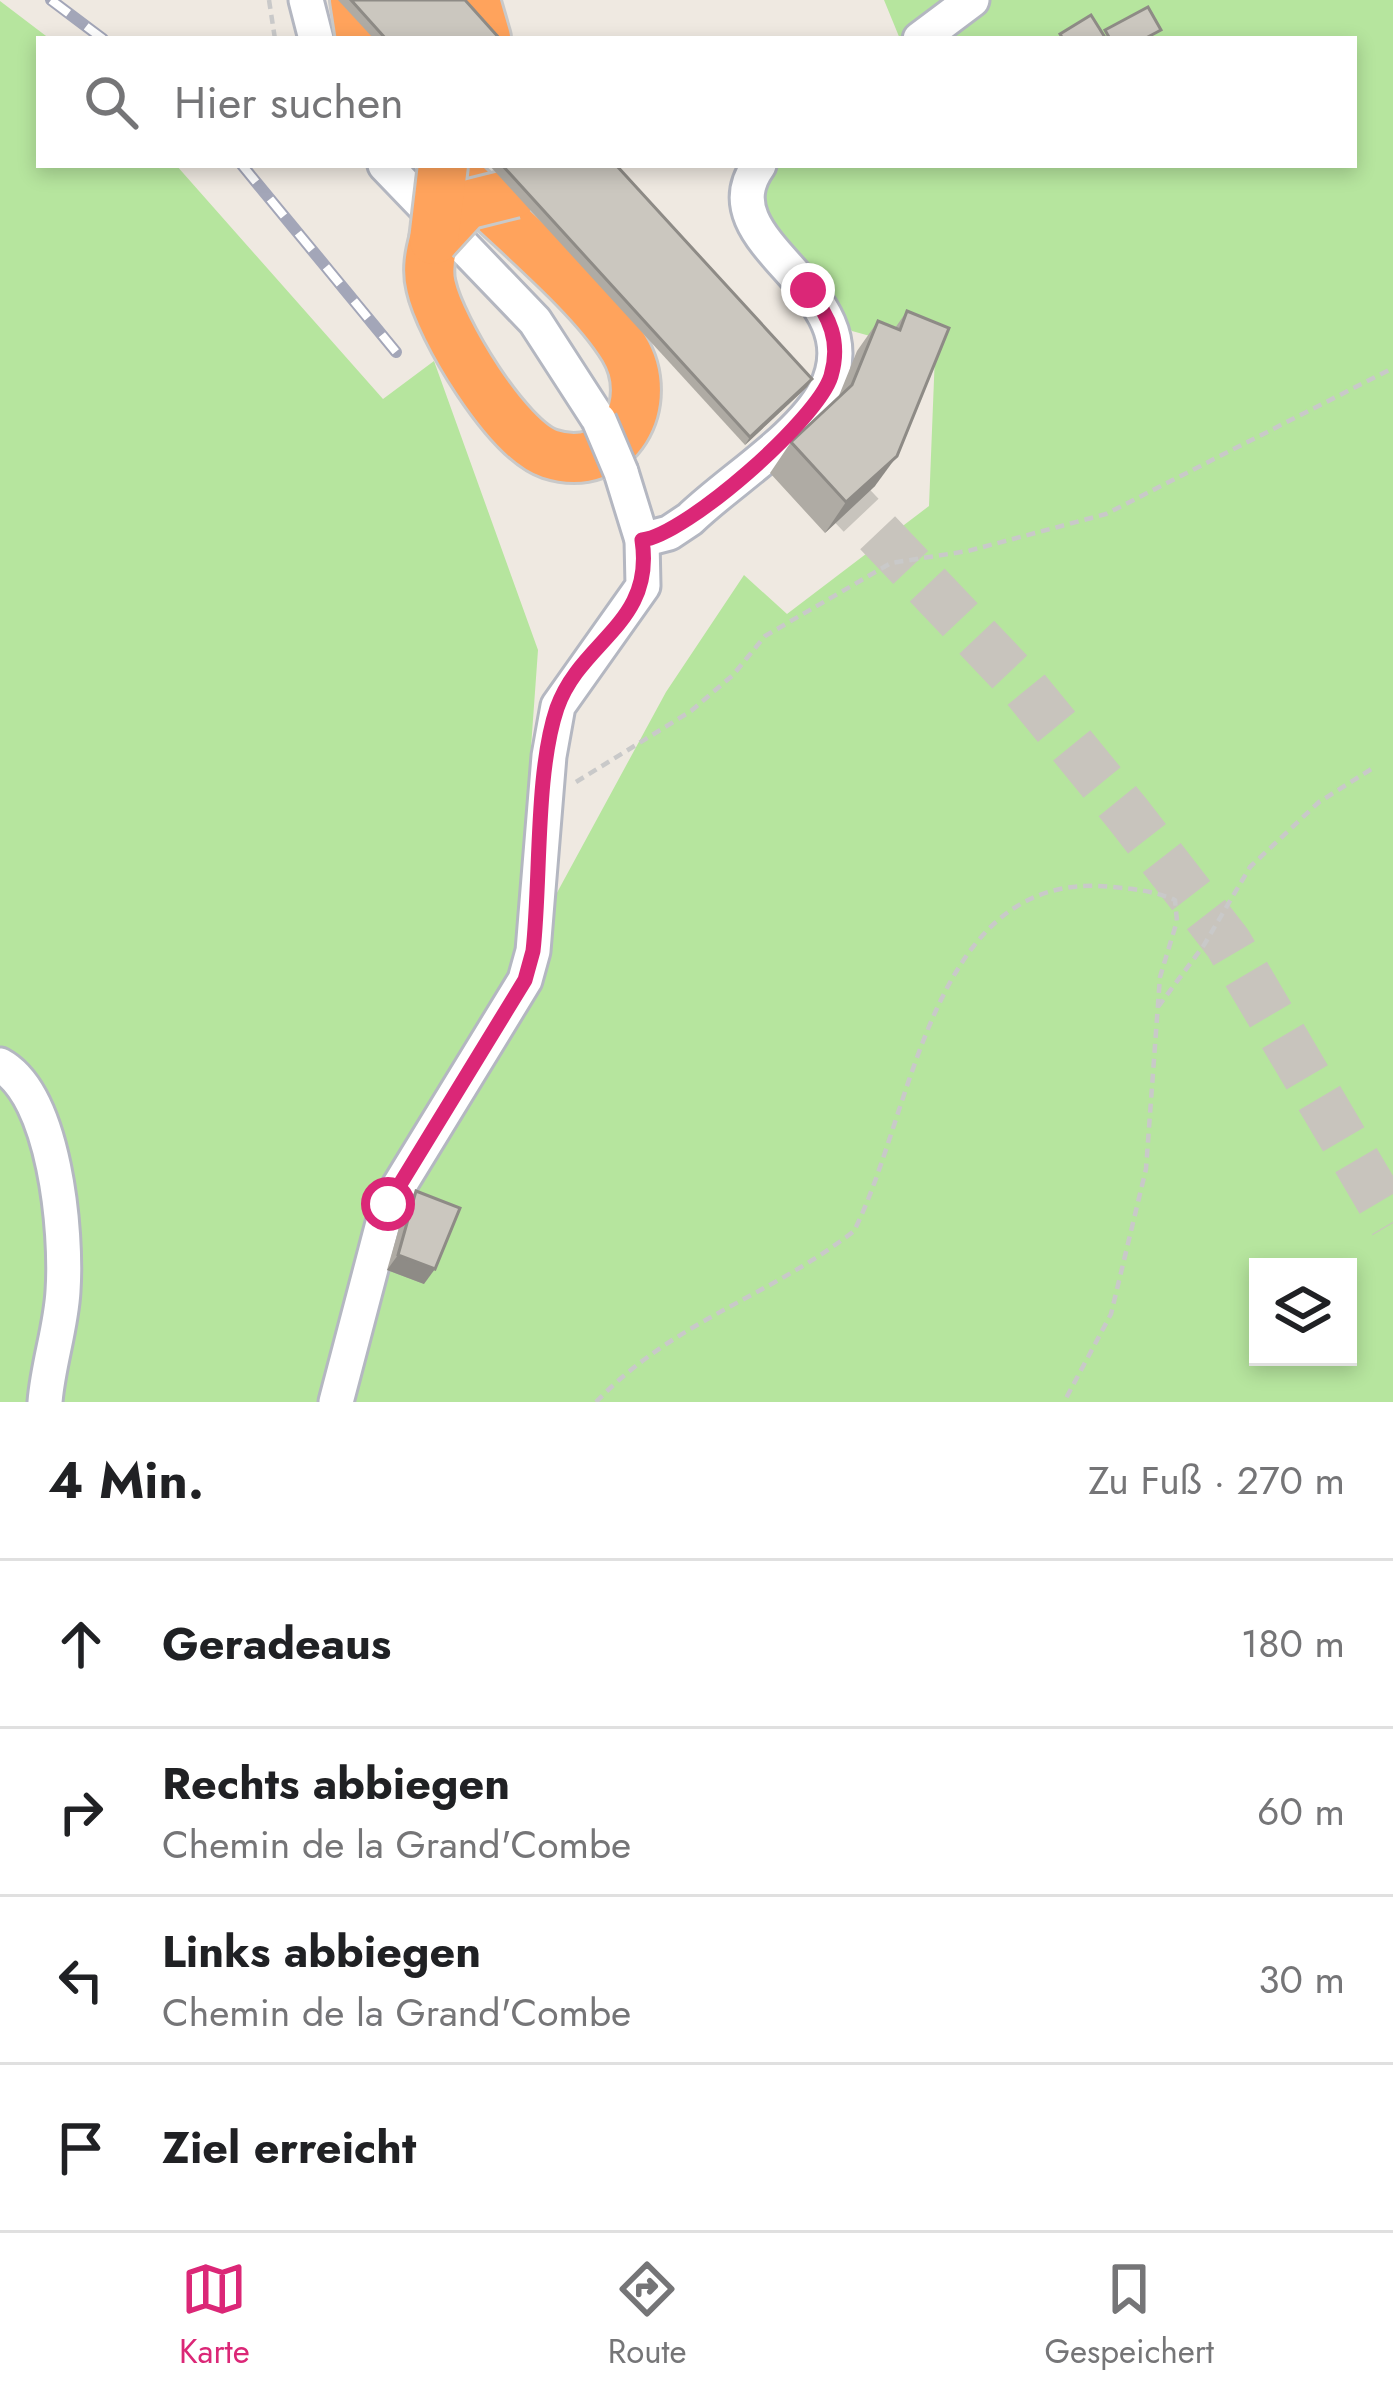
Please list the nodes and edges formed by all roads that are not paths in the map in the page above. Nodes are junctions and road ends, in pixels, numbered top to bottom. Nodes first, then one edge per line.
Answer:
1 (306, 0) edge
2 (355, 0) edge
3 (475, 0) edge
4 (972, 0) edge
5 (315, 36) edge
6 (361, 36) edge
7 (485, 36) edge
8 (924, 36) edge
9 (388, 168) edge
10 (445, 168) edge
11 (448, 168) edge
12 (756, 168) edge
13 (514, 193) edge
14 (434, 240) junction
15 (642, 540) junction
16 (0, 1065) edge
17 (46, 1402) edge
18 (336, 1402) edge

1 - 5 street
2 - 6 highway
3 - 7 highway
4 - 8 street
9 - 15 street, bridge
10 - 14 highway, bridge
11 - 14 highway
12 - 15 street
13 - 14 highway, bridge
15 - 18 street
16 - 17 street

